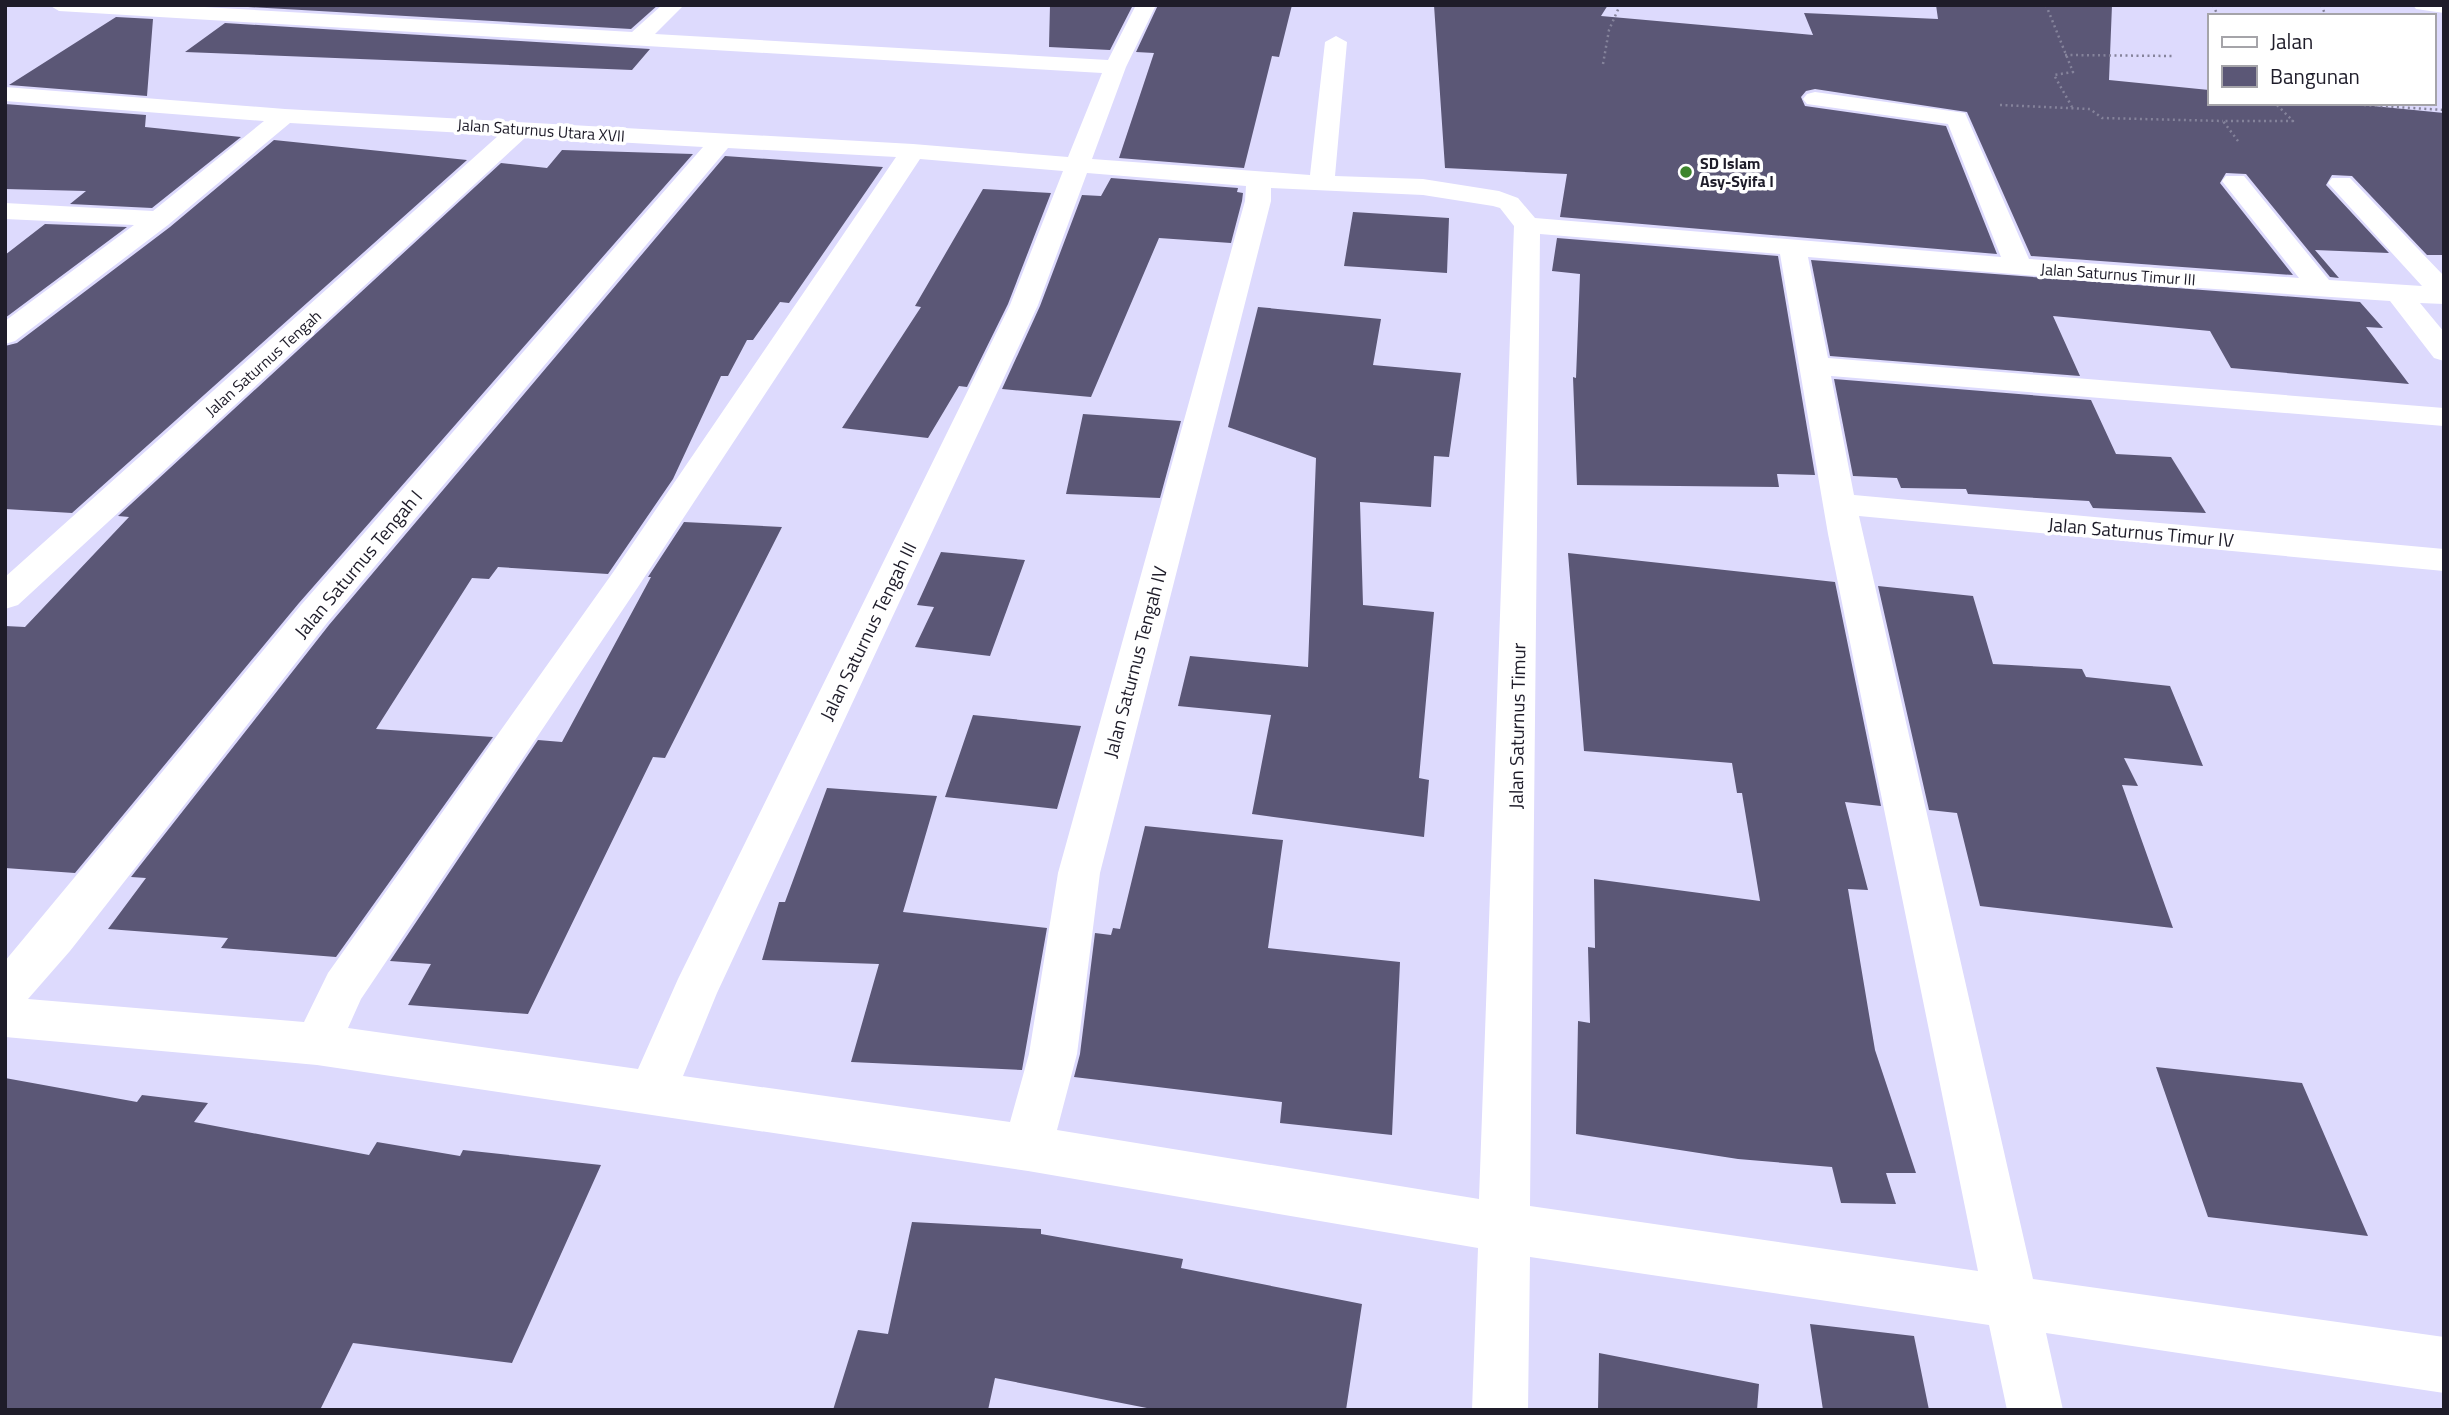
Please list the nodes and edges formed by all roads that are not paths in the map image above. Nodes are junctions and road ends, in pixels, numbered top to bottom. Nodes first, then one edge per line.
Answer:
1 (59, 5) edge
2 (352, 5) edge
3 (674, 5) edge
4 (1146, 5) edge
5 (2425, 5) edge
6 (2444, 7) edge
7 (194, 9) edge
8 (505, 12) dead end
9 (328, 22) junction
10 (480, 32) junction
11 (635, 41) junction
12 (1336, 42) dead end
13 (1115, 67) junction
14 (5, 94) edge
15 (1815, 99) dead end
16 (285, 116) junction
17 (521, 128) junction
18 (720, 142) junction
19 (913, 151) junction
20 (1076, 166) junction
21 (1259, 180) junction
22 (2235, 181) road end
23 (1322, 183) junction
24 (2341, 183) dead end
25 (5, 211) edge
26 (159, 219) junction
27 (1527, 225) junction
28 (1792, 245) junction
29 (2018, 266) junction
30 (2321, 288) junction
31 (2398, 293) junction
32 (2444, 294) edge
33 (8, 330) edge
34 (2444, 352) edge
35 (1815, 366) junction
36 (2444, 417) edge
37 (1839, 505) junction
38 (2444, 560) edge
39 (5, 597) edge
40 (5, 993) edge
41 (5, 1017) edge
42 (317, 1044) junction
43 (652, 1093) junction
44 (1028, 1148) junction
45 (1506, 1228) junction
46 (2009, 1299) junction
47 (2444, 1365) edge
48 (1500, 1410) edge
49 (2035, 1410) edge

1 - 7 street
2 - 9 street
3 - 11 street
4 - 13 street, Jalan Saturnus Tengah III
5 - 6 street
7 - 9 street
8 - 10 street
9 - 10 street
10 - 11 street
11 - 13 street
12 - 23 street
13 - 20 street, Jalan Saturnus Tengah III
14 - 16 street, Jalan Saturnus Utara XVII
15 - 29 street
16 - 17 street, Jalan Saturnus Utara XVII
16 - 26 street
17 - 18 street, Jalan Saturnus Utara XVII
17 - 39 street, Jalan Saturnus Tengah
18 - 19 street, Jalan Saturnus Utara XVII
18 - 40 street, Jalan Saturnus Tengah I
19 - 20 street, Jalan Saturnus Utara XVII
19 - 42 street
20 - 21 street, Jalan Saturnus Utara XVII
20 - 43 street, Jalan Saturnus Tengah III
21 - 23 street, Jalan Saturnus Utara XVII
21 - 44 street, Jalan Saturnus Tengah IV
22 - 30 street
23 - 27 street, Jalan Saturnus Utara XVII
24 - 32 street
25 - 26 street
26 - 33 street
27 - 28 street, Jalan Saturnus Timur III
27 - 45 street, Jalan Saturnus Timur
28 - 29 street, Jalan Saturnus Timur III
28 - 35 street
29 - 30 street, Jalan Saturnus Timur III
30 - 31 street, Jalan Saturnus Timur III
31 - 32 street, Jalan Saturnus Timur III
31 - 34 street
35 - 36 street
35 - 37 street
37 - 38 street, Jalan Saturnus Timur IV
37 - 46 street
41 - 42 street
42 - 43 street
43 - 44 street
44 - 45 street
45 - 46 street
45 - 48 street, Jalan Saturnus Timur
46 - 47 street
46 - 49 street

